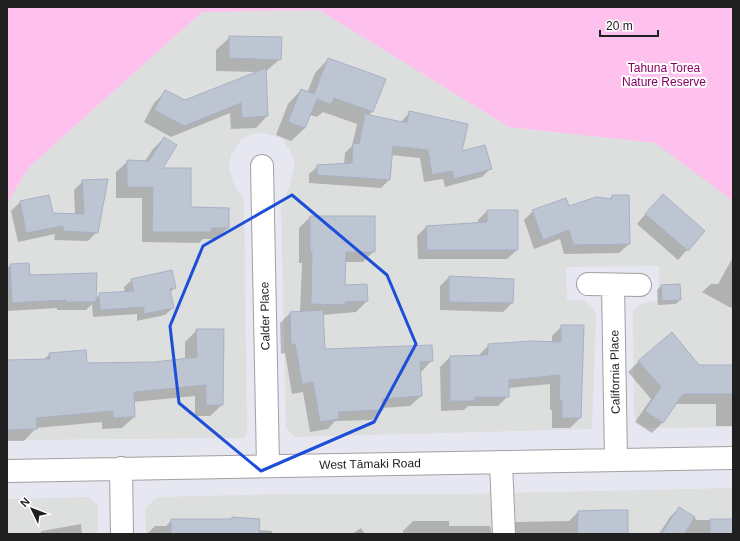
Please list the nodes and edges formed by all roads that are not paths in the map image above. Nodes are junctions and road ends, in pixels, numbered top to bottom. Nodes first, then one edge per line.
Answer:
1 (262, 166) dead end
2 (588, 284) dead end
3 (613, 285) junction
4 (640, 285) dead end
5 (733, 458) edge
6 (616, 460) junction
7 (501, 462) junction
8 (268, 466) junction
9 (121, 468) junction
10 (7, 471) edge
11 (122, 534) edge
12 (504, 534) edge

1 - 8 street, Calder Place
2 - 3 street
3 - 4 street
3 - 6 street, California Place
5 - 6 street, West Tāmaki Road
6 - 7 street, West Tāmaki Road
7 - 8 street, West Tāmaki Road
7 - 12 street
8 - 9 street, West Tāmaki Road
9 - 10 street, West Tāmaki Road
9 - 11 street

